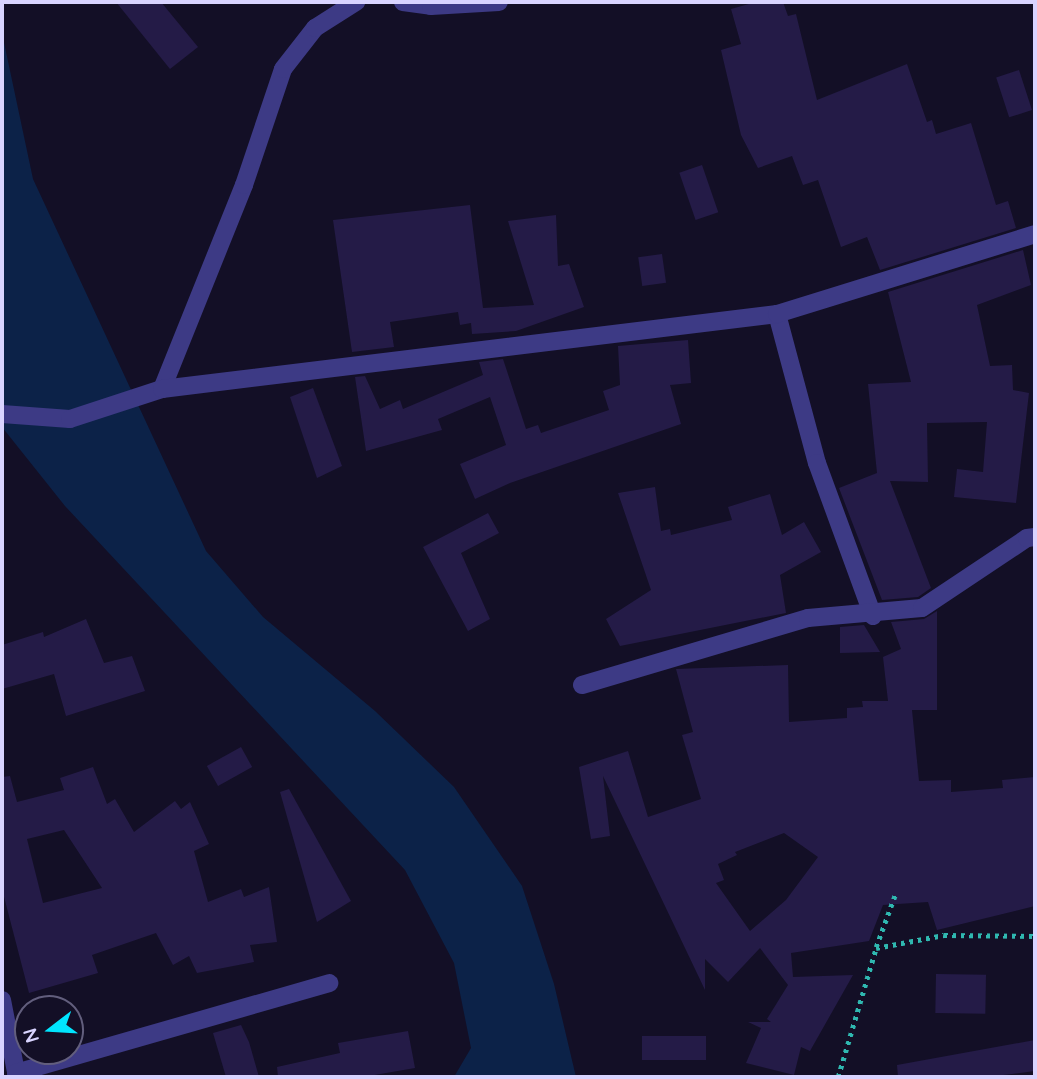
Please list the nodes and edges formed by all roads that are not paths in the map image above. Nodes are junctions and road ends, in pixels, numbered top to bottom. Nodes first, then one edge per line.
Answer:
1 (356, 2) edge
2 (403, 2) edge
3 (499, 2) edge
4 (1035, 234) edge
5 (777, 314) junction
6 (162, 389) junction
7 (2, 414) edge
8 (1035, 537) edge
9 (873, 616) junction
10 (582, 685) dead end
11 (329, 983) dead end
12 (2, 1000) edge
13 (16, 1075) edge

1 - 6 street
2 - 3 street
4 - 5 street
5 - 6 street
5 - 9 street
6 - 7 street
8 - 9 street
9 - 10 street
11 - 13 street
12 - 13 street

